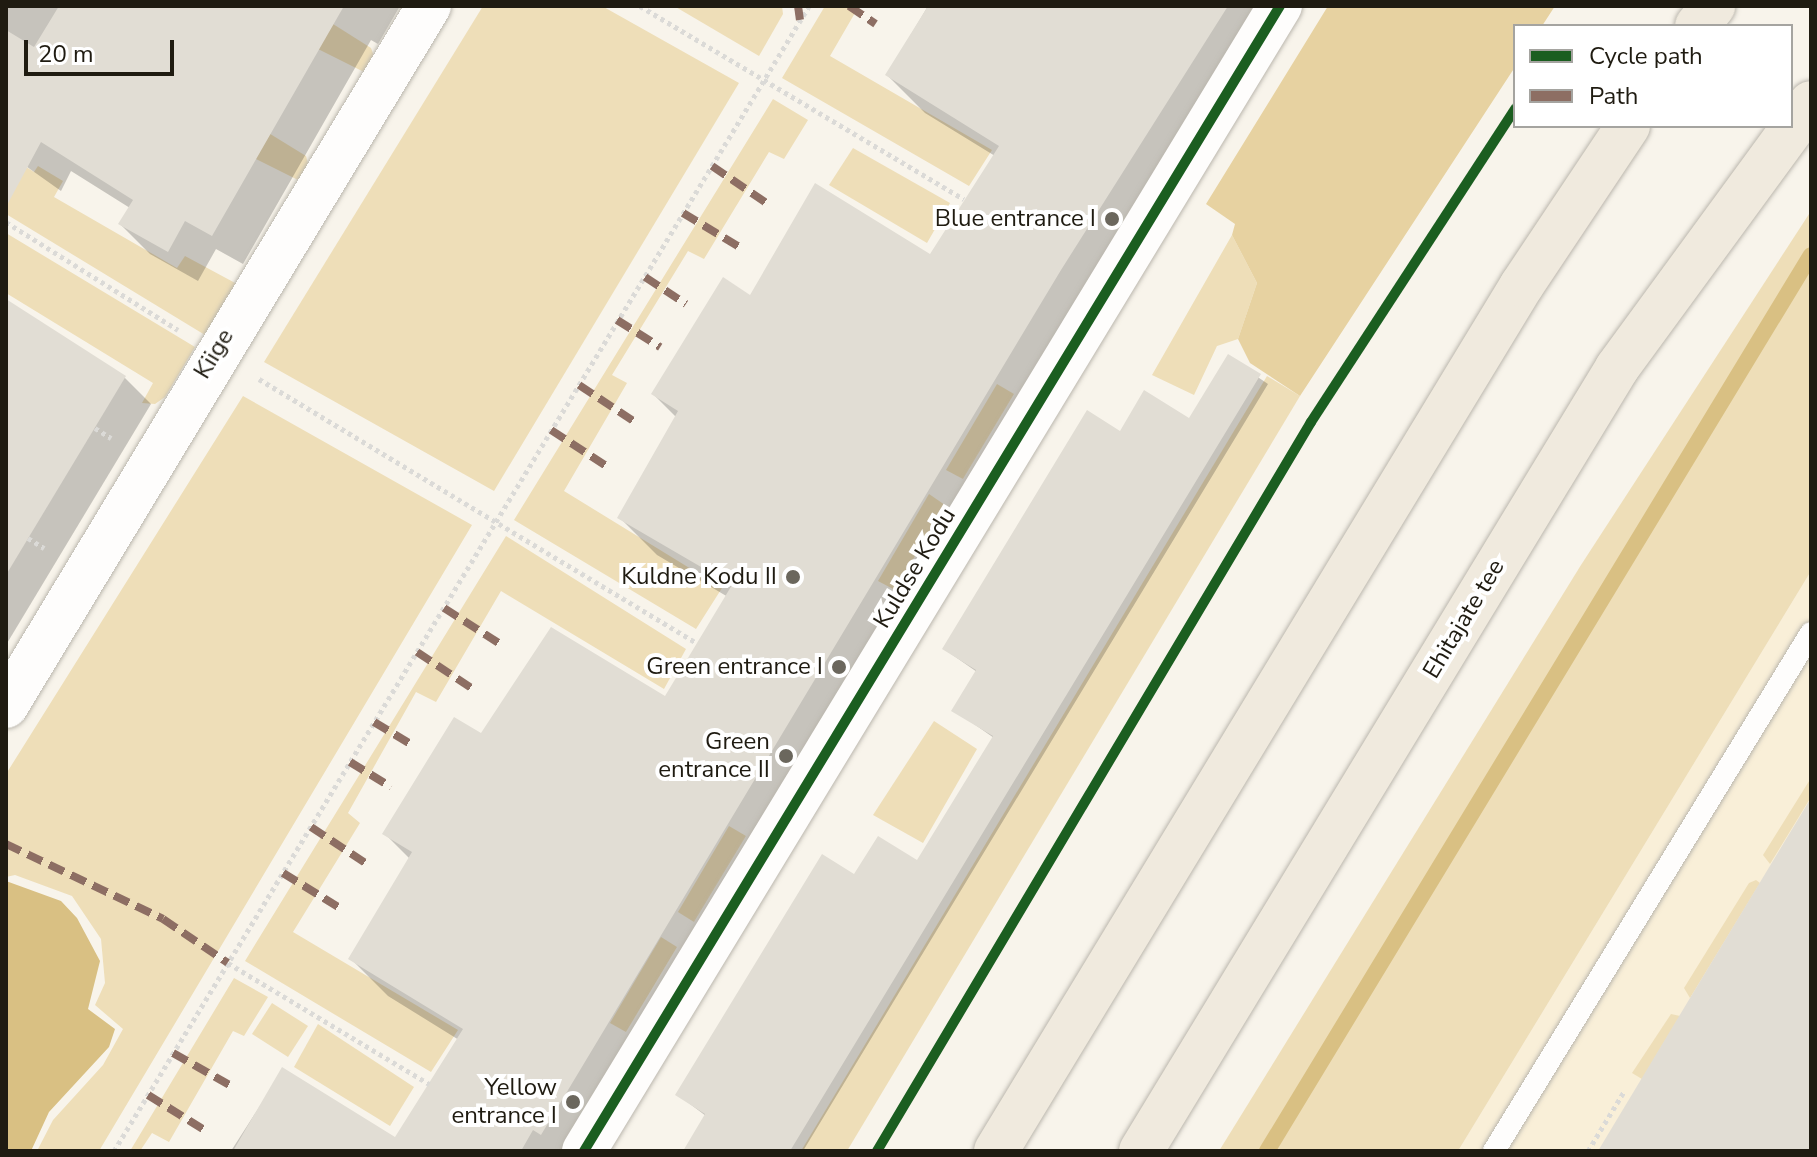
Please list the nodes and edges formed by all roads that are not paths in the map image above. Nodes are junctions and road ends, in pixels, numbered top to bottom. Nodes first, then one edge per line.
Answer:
1 (429, 6) edge
2 (1280, 6) edge
3 (1713, 6) edge
4 (1699, 24) edge
5 (1811, 103) edge
6 (1627, 128) edge
7 (1793, 128) edge
8 (1793, 128) edge
9 (1811, 633) edge
10 (6, 706) edge
11 (584, 1151) edge
12 (996, 1151) edge
13 (1141, 1151) edge
14 (1494, 1151) edge

1 - 10 street, Kiige
2 - 11 street, Kuldse Kodu
3 - 4 highway
5 - 8 highway, Ehitajate tee
6 - 12 highway
7 - 13 highway, Ehitajate tee
9 - 14 lane

